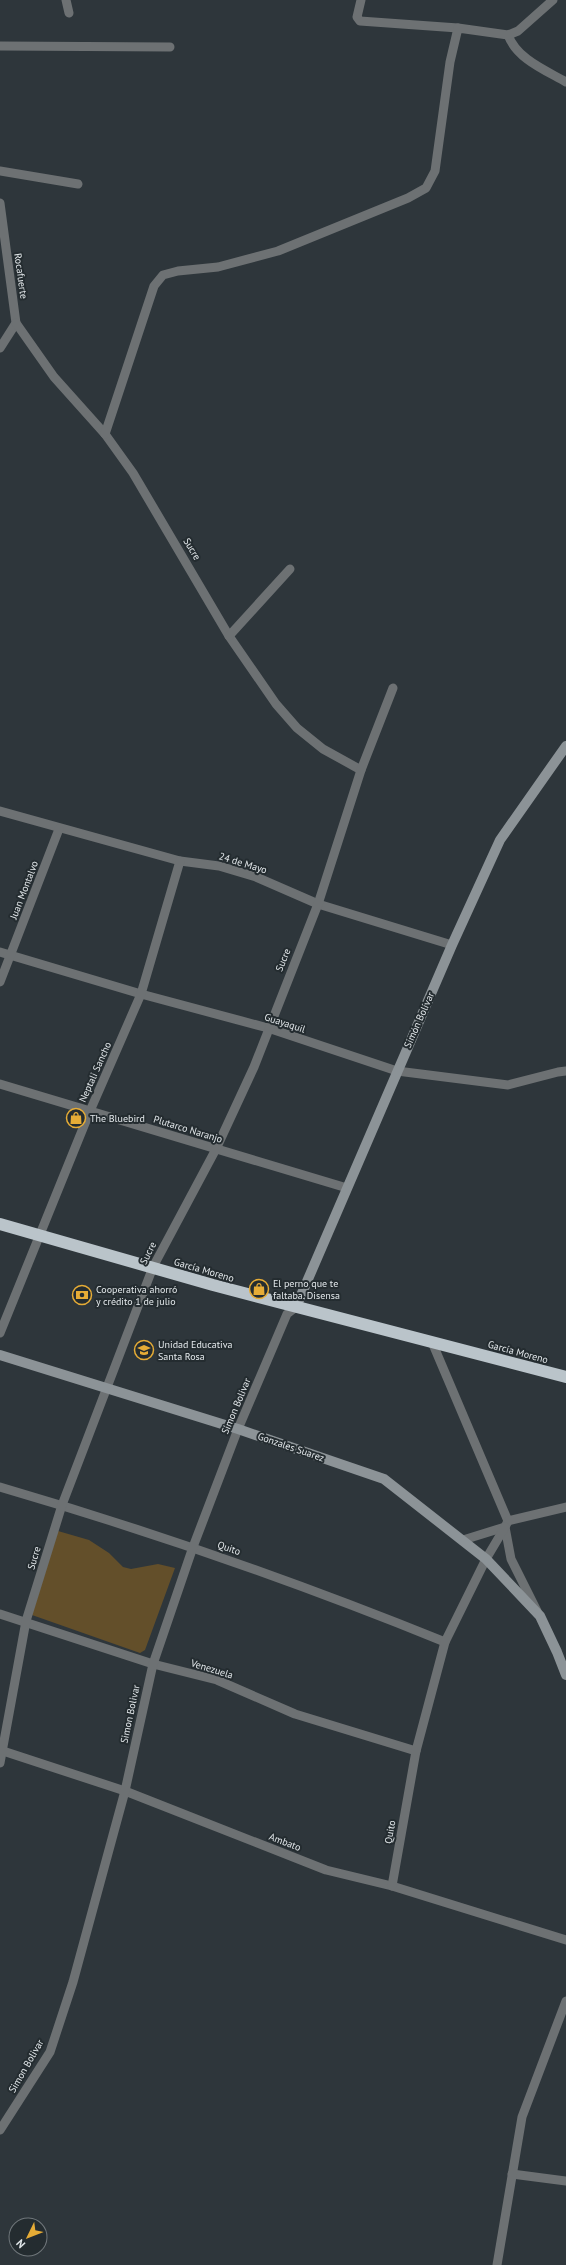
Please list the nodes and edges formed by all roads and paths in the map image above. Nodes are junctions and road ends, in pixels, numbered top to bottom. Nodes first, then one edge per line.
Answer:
1 (66, 0) edge
2 (361, 0) edge
3 (553, 0) edge
4 (69, 13) dead end
5 (458, 28) junction
6 (508, 35) junction
7 (0, 46) edge
8 (170, 47) dead end
9 (566, 82) edge
10 (0, 171) edge
11 (78, 184) dead end
12 (0, 203) edge
13 (16, 323) junction
14 (0, 348) edge
15 (105, 434) junction
16 (290, 569) dead end
17 (229, 636) junction
18 (393, 688) dead end
19 (566, 746) edge
20 (361, 770) junction
21 (0, 811) edge
22 (59, 829) junction
23 (180, 861) junction
24 (318, 904) junction
25 (452, 945) junction
26 (0, 952) edge
27 (10, 955) junction
28 (0, 982) edge
29 (141, 994) junction
30 (268, 1028) junction
31 (397, 1071) junction
32 (566, 1072) edge
33 (0, 1084) edge
34 (90, 1111) junction
35 (216, 1149) junction
36 (347, 1188) junction
37 (0, 1224) edge
38 (38, 1235) junction
39 (153, 1267) junction
40 (296, 1307) junction
41 (0, 1333) edge
42 (432, 1342) junction
43 (0, 1355) edge
44 (566, 1377) edge
45 (106, 1388) junction
46 (238, 1429) junction
47 (0, 1487) edge
48 (62, 1505) junction
49 (566, 1507) edge
50 (507, 1524) junction
51 (463, 1540) junction
52 (193, 1547) junction
53 (486, 1559) junction
54 (0, 1614) edge
55 (540, 1616) junction
56 (26, 1622) junction
57 (445, 1642) junction
58 (153, 1664) junction
59 (566, 1675) edge
60 (1, 1750) edge
61 (416, 1751) junction
62 (0, 1762) edge
63 (125, 1791) junction
64 (392, 1886) junction
65 (566, 1940) edge
66 (566, 2001) edge
67 (0, 2130) edge
68 (512, 2174) junction
69 (566, 2181) edge
70 (497, 2265) edge

1 - 4 street
2 - 5 street
3 - 6 street
5 - 6 street
5 - 15 street
6 - 9 street
7 - 8 street
10 - 11 street
12 - 13 street, Rocafuerte
13 - 14 street
13 - 15 street, Sucre
15 - 17 street, Sucre
16 - 17 street
17 - 20 street, Sucre
18 - 20 street, Sucre
19 - 25 street, Simón Bolívar
20 - 24 street, Sucre
21 - 22 street, 24 de Mayo
22 - 23 street, 24 de Mayo
22 - 27 street, Juan Montalvo
23 - 24 street, 24 de Mayo
23 - 29 street, Neptali Sancho
24 - 25 street, 24 de Mayo
24 - 30 street, Sucre
25 - 31 street, Simón Bolívar
26 - 27 street, Guayaquil
27 - 28 street, Juan Montalvo
27 - 29 street, Guayaquil
29 - 30 street, Guayaquil
29 - 34 street, Neptali Sancho
30 - 31 street, Guayaquil
30 - 35 street, Sucre
31 - 32 street, Guayaquil
31 - 36 street, Simón Bolívar
33 - 34 street, Plutarco Naranjo
34 - 35 street, Plutarco Naranjo
34 - 38 street, Neptali Sancho
35 - 36 street, Plutarco Naranjo
35 - 39 street, Sucre
36 - 40 street, Simón Bolívar
37 - 38 highway, García Moreno
38 - 39 highway, García Moreno
38 - 41 street, Neptali Sancho
39 - 40 highway, García Moreno
39 - 45 street, Sucre
40 - 42 highway, García Moreno
40 - 46 street, Simon Bolivar
42 - 44 highway, García Moreno
42 - 50 street
43 - 45 street, Gonzales Suarez
45 - 46 street, Gonzales Suarez
45 - 48 street, Sucre
46 - 51 street, Gonzales Suarez
46 - 52 street, Simon Bolivar
47 - 48 street, Quito
48 - 52 street, Quito
48 - 56 street, Sucre
49 - 50 street
50 - 51 street
50 - 53 street, Quito
50 - 55 street
51 - 53 street, Gonzales Suarez
52 - 57 street, Quito
52 - 58 street, Simon Bolivar
53 - 55 street, Gonzales Suarez
53 - 57 street, Quito
54 - 56 street, Venezuela
55 - 59 street, Gonzales Suarez
56 - 58 street, Venezuela
56 - 60 street, Sucre
57 - 61 street, Quito
58 - 61 street, Venezuela
58 - 63 street, Simon Bolivar
60 - 62 street, Sucre
60 - 63 street, Ambato
61 - 64 street, Quito
63 - 64 street, Ambato
63 - 67 street, Simon Bolivar
64 - 65 street, Ambato
66 - 68 street
68 - 69 street
68 - 70 street

